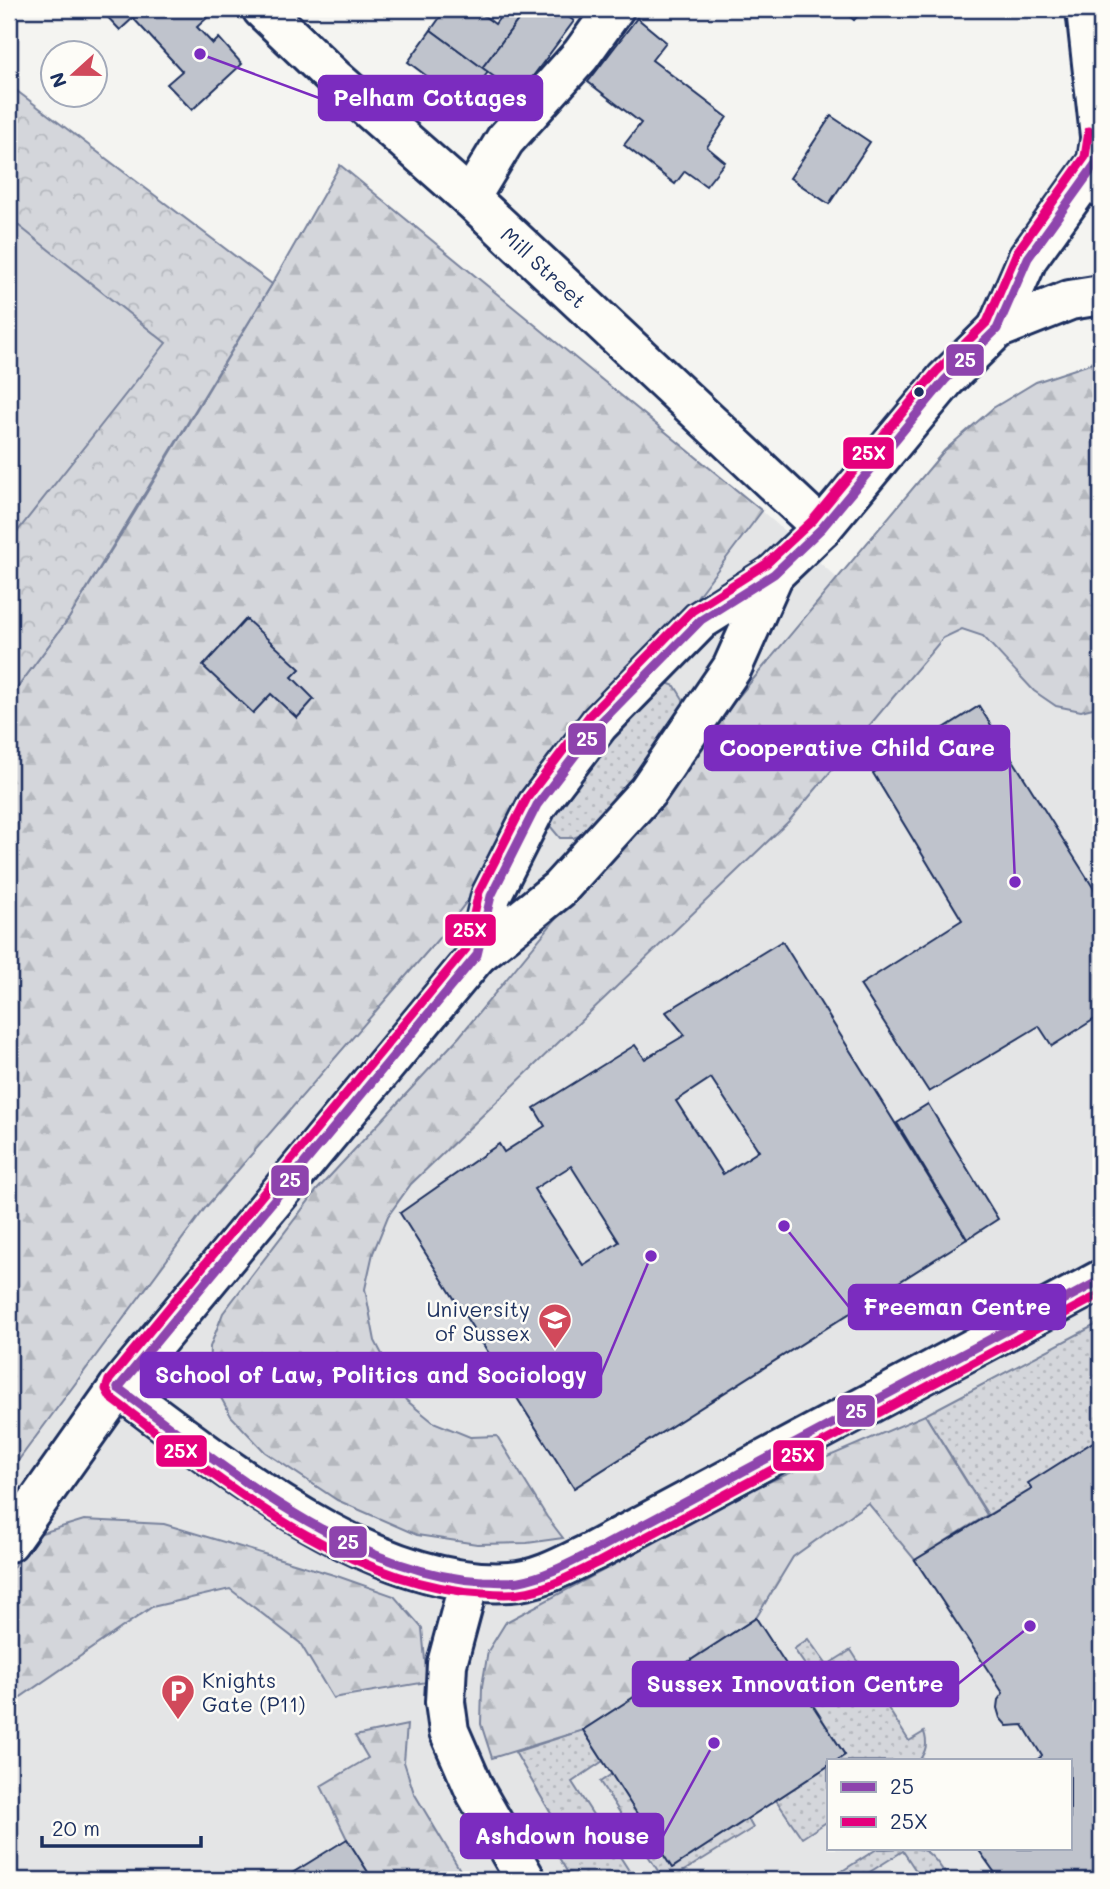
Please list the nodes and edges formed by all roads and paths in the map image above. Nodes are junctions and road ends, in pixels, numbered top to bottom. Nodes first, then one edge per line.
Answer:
1 (262, 9) edge
2 (614, 9) edge
3 (1086, 9) edge
4 (1100, 155) edge
5 (470, 198) junction
6 (1101, 295) edge
7 (996, 329) junction
8 (822, 528) junction
9 (774, 574) junction
10 (477, 955) junction
11 (1101, 1280) edge
12 (118, 1388) junction
13 (9, 1542) edge
14 (469, 1582) junction
15 (526, 1880) edge

1 - 5 main road, Mill Street
2 - 5 main road
3 - 4 main road
4 - 7 main road
5 - 8 main road, Mill Street
6 - 7 main road
7 - 8 main road
8 - 9 main road
9 - 10 main road
9 - 10 main road
10 - 12 main road
11 - 14 main road
12 - 13 main road
12 - 14 main road
14 - 15 main road

